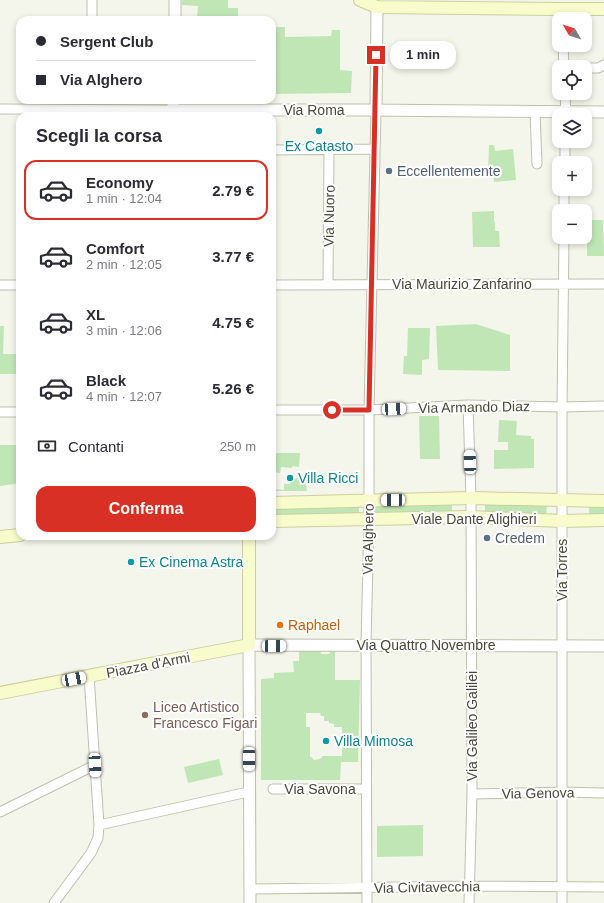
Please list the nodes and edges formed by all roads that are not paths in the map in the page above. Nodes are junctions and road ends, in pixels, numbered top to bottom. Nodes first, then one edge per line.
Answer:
1 (92, 0) edge
2 (175, 0) edge
3 (360, 0) edge
4 (377, 7) junction
5 (604, 9) edge
6 (579, 12) edge
7 (552, 14) edge
8 (92, 16) edge
9 (175, 16) edge
10 (604, 65) edge
11 (592, 68) edge
12 (91, 105) edge
13 (173, 105) edge
14 (0, 109) edge
15 (376, 110) junction
16 (238, 112) edge
17 (276, 112) edge
18 (535, 112) junction
19 (592, 112) edge
20 (604, 112) edge
21 (552, 113) edge
22 (330, 149) junction
23 (375, 149) junction
24 (276, 150) edge
25 (537, 164) dead end
26 (564, 244) edge
27 (328, 284) junction
28 (372, 284) junction
29 (563, 284) junction
30 (604, 284) edge
31 (0, 285) edge
32 (16, 285) edge
33 (276, 285) edge
34 (468, 405) junction
35 (604, 406) edge
36 (562, 407) junction
37 (276, 410) edge
38 (369, 410) junction
39 (0, 412) edge
40 (16, 412) edge
41 (471, 498) junction
42 (369, 500) junction
43 (563, 501) junction
44 (604, 501) edge
45 (276, 502) edge
46 (471, 518) junction
47 (369, 520) junction
48 (562, 520) junction
49 (604, 520) edge
50 (276, 521) edge
51 (16, 535) edge
52 (0, 537) edge
53 (249, 540) edge
54 (366, 644) junction
55 (249, 645) junction
56 (562, 645) junction
57 (471, 646) junction
58 (604, 646) edge
59 (89, 676) junction
60 (0, 693) edge
61 (95, 765) junction
62 (273, 789) dead end
63 (366, 789) junction
64 (248, 792) junction
65 (562, 792) junction
66 (604, 793) edge
67 (472, 794) junction
68 (0, 812) edge
69 (99, 825) junction
70 (469, 886) junction
71 (562, 886) junction
72 (604, 887) edge
73 (367, 888) junction
74 (250, 889) junction
75 (54, 903) edge
76 (250, 903) edge
77 (367, 903) edge
78 (469, 903) edge
79 (562, 903) edge

1 - 8 street
2 - 9 street
3 - 4 main road
4 - 7 main road
4 - 15 street, Via Alghero
5 - 6 main road
10 - 11 street
12 - 13 street, Via Roma
12 - 14 street, Via Roma
13 - 16 street, Via Roma
15 - 17 street, Via Roma
15 - 18 street, Via Roma
15 - 23 street, Via Alghero
18 - 21 street, Via Roma
18 - 25 street
19 - 20 street, Via Roma
22 - 23 street
22 - 24 street
22 - 27 street, Via Nuoro
23 - 28 street, Via Alghero
26 - 29 street, Via Torres
27 - 28 street, Via Maurizio Zanfarino
27 - 33 street, Via Maurizio Zanfarino
28 - 29 street, Via Maurizio Zanfarino
28 - 38 street, Via Alghero
29 - 30 street, Via Maurizio Zanfarino
29 - 36 street, Via Torres
31 - 32 street
34 - 36 street, Via Armando Diaz
34 - 38 street, Via Armando Diaz
34 - 41 street, Via Galileo Galilei
35 - 36 street, Via Armando Diaz
36 - 43 street, Via Torres
37 - 38 street, Via Armando Diaz
38 - 42 street, Via Alghero
39 - 40 street
41 - 42 main road, Viale Dante Alighieri
41 - 43 main road, Viale Dante Alighieri
41 - 46 street, Via Galileo Galilei
42 - 45 main road, Viale Dante Alighieri
42 - 47 street, Via Alghero
43 - 44 main road, Viale Dante Alighieri
43 - 48 street, Via Torres
46 - 47 main road, Viale Dante Alighieri
46 - 48 main road, Viale Dante Alighieri
46 - 57 street, Via Galileo Galilei
47 - 50 main road, Viale Dante Alighieri
47 - 54 street, Via Alghero
48 - 49 main road, Viale Dante Alighieri
48 - 56 street, Via Torres
51 - 52 main road
53 - 55 main road
54 - 55 street, Via Quattro Novembre
54 - 57 street, Via Quattro Novembre
54 - 63 street, Via Alghero
55 - 59 main road, Piazza d'Armi
55 - 64 street
56 - 57 street, Via Quattro Novembre
56 - 58 street, Via Quattro Novembre
56 - 65 street, Via Torres
57 - 67 street, Via Galileo Galilei
59 - 60 main road, Piazza d'Armi
59 - 61 street
61 - 68 street
61 - 69 street
62 - 63 street, Via Savona
63 - 73 street, Via Alghero
64 - 69 street
64 - 74 street
65 - 66 street, Via Genova
65 - 67 street, Via Genova
65 - 71 street, Via Torres
67 - 70 street, Via Galileo Galilei
69 - 75 street
70 - 71 street, Via Civitavecchia
70 - 73 street, Via Civitavecchia
70 - 78 street, Via Galileo Galilei
71 - 72 street, Via Civitavecchia
71 - 79 street, Via Torres
73 - 74 street, Via Civitavecchia
73 - 77 street, Via Alghero
74 - 76 street

